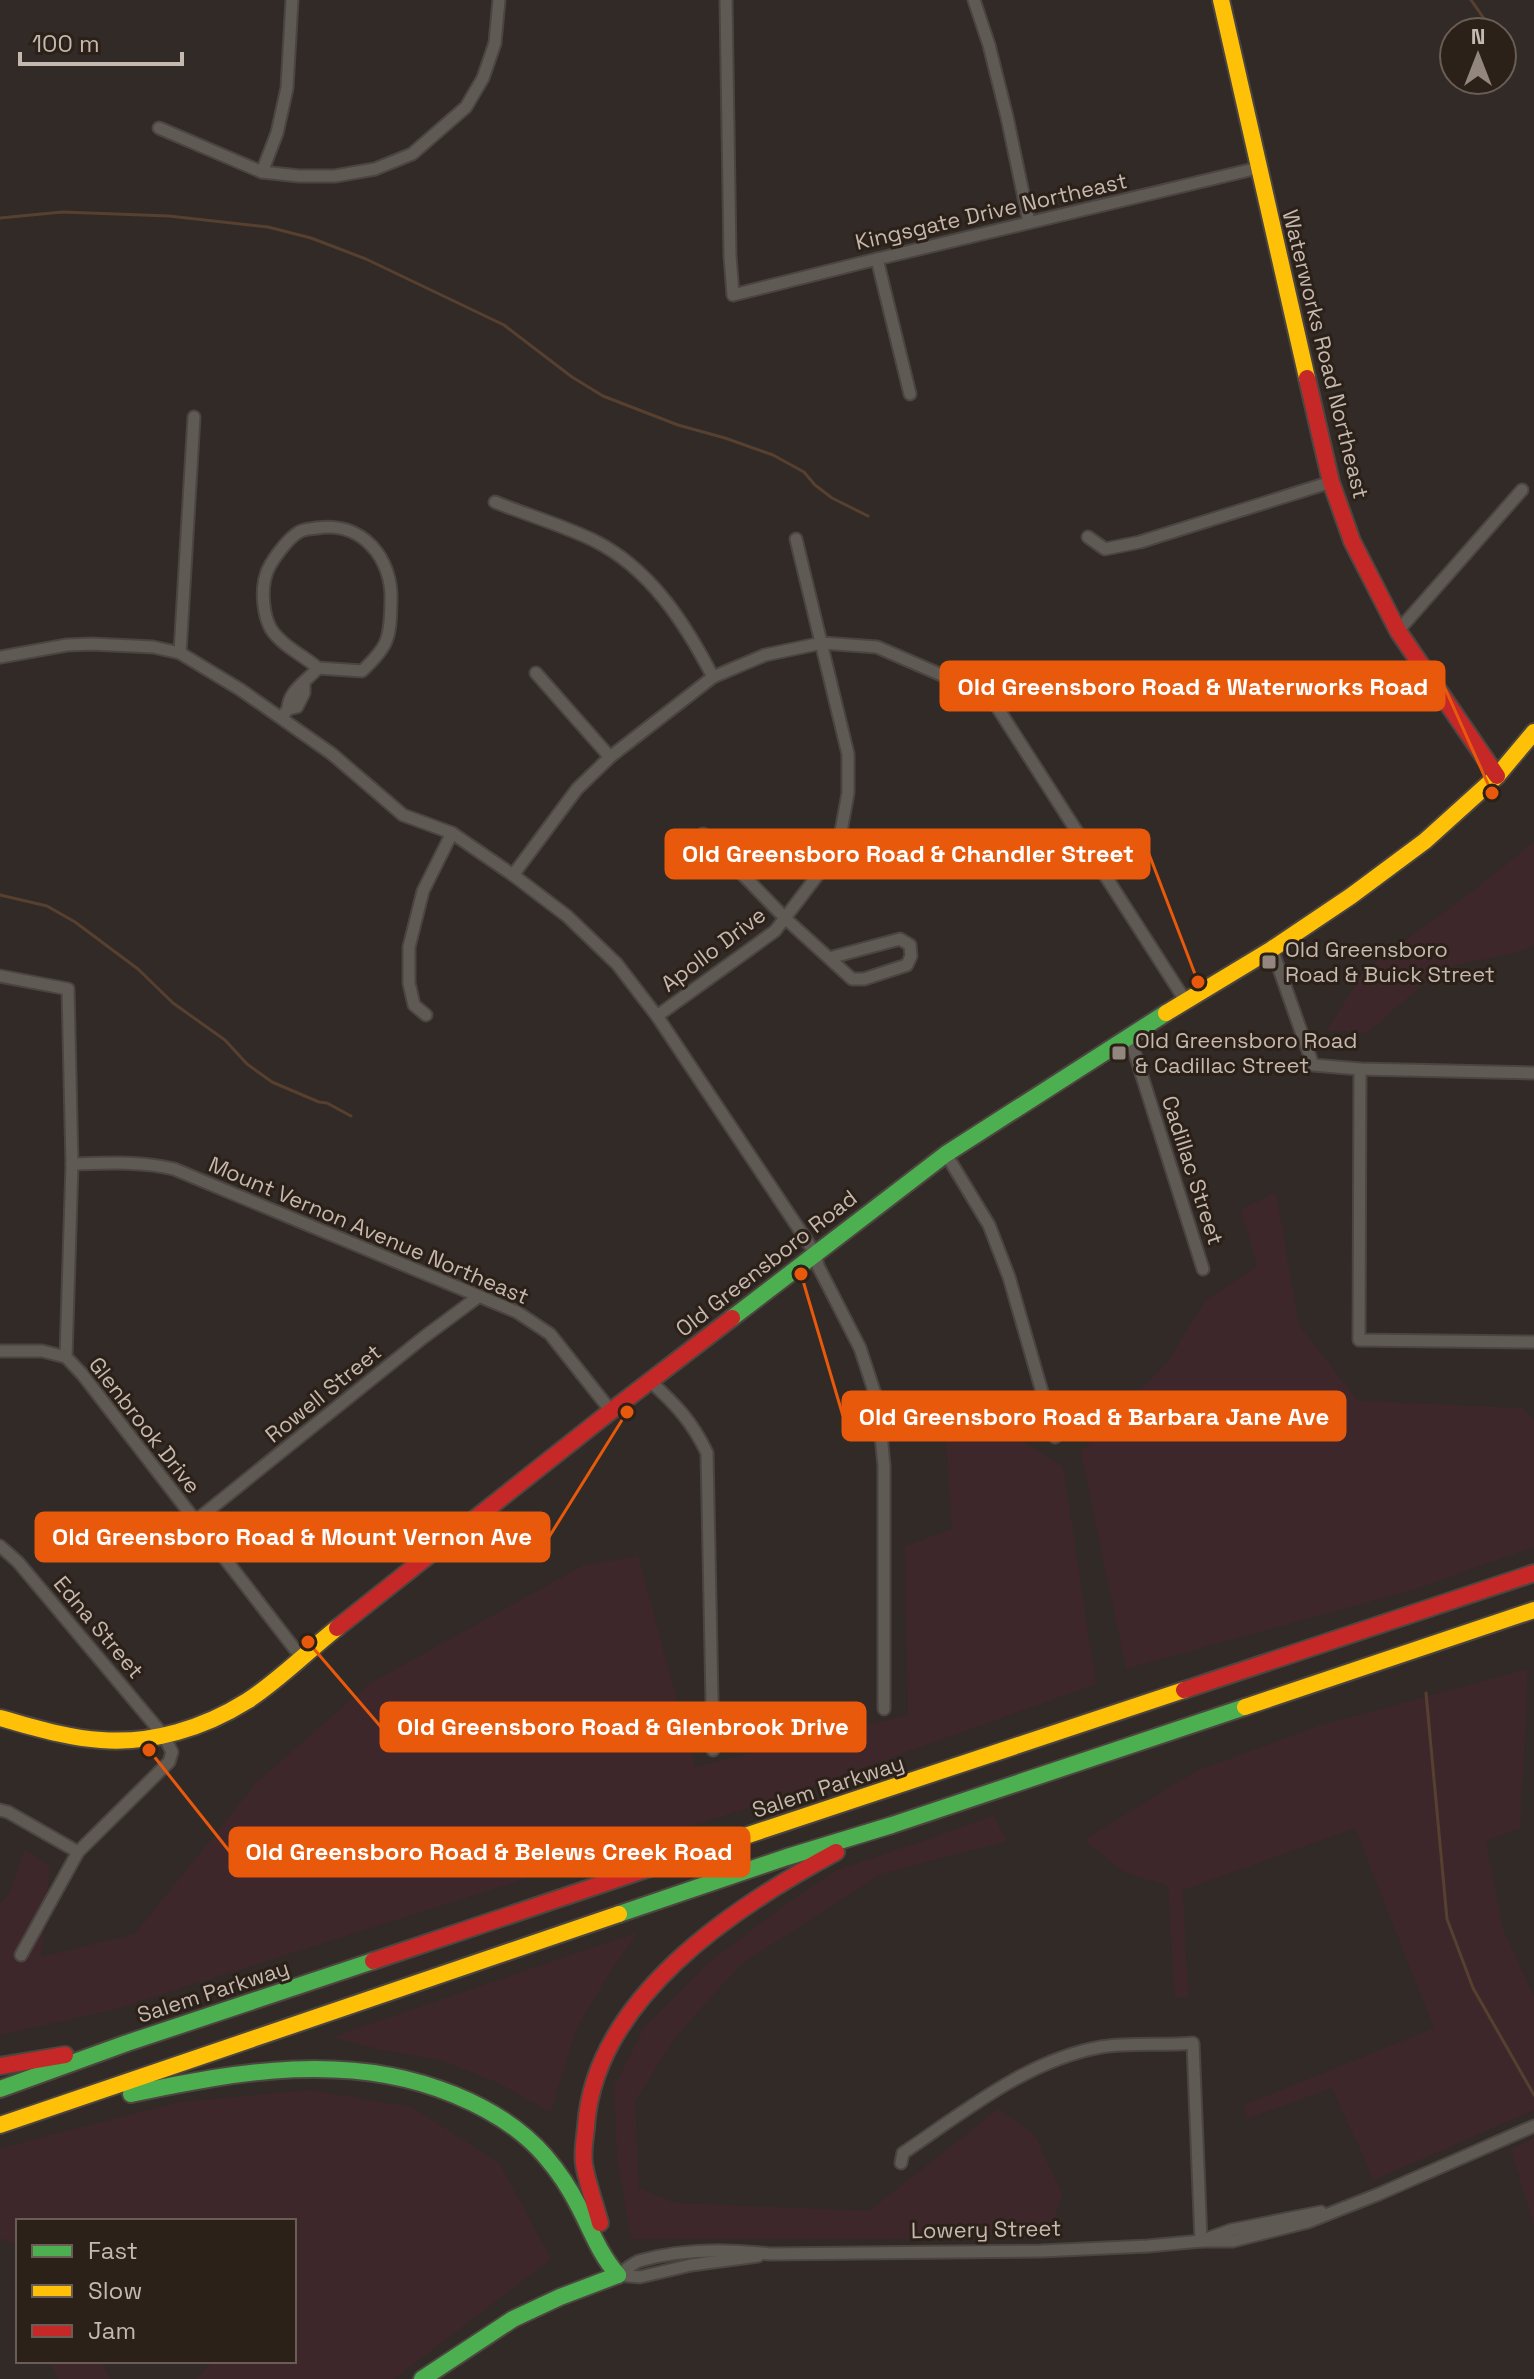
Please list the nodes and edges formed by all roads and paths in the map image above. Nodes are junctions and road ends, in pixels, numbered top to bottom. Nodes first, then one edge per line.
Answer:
1 (292, 0) edge
2 (499, 0) edge
3 (726, 0) edge
4 (974, 0) edge
5 (1221, 0) edge
6 (159, 128) dead end
7 (1258, 168) junction
8 (262, 172) junction
9 (1029, 222) junction
10 (877, 259) junction
11 (910, 394) dead end
12 (194, 417) dead end
13 (1331, 482) junction
14 (1522, 490) dead end
15 (495, 502) dead end
16 (1088, 537) dead end
17 (796, 539) dead end
18 (1398, 631) junction
19 (822, 643) junction
20 (180, 653) junction
21 (0, 657) edge
22 (318, 668) junction
23 (536, 673) dead end
24 (713, 677) junction
25 (284, 714) junction
26 (1534, 732) edge
27 (610, 757) junction
28 (1497, 776) junction
29 (452, 833) junction
30 (703, 834) dead end
31 (513, 875) junction
32 (786, 919) junction
33 (1272, 949) junction
34 (829, 958) junction
35 (0, 976) edge
36 (1185, 1000) junction
37 (426, 1015) dead end
38 (657, 1016) junction
39 (1130, 1038) junction
40 (1360, 1069) junction
41 (1534, 1073) edge
42 (946, 1154) junction
43 (72, 1164) junction
44 (815, 1253) junction
45 (1203, 1269) dead end
46 (478, 1297) junction
47 (1534, 1342) edge
48 (0, 1351) edge
49 (66, 1357) junction
50 (650, 1381) junction
51 (611, 1411) junction
52 (1055, 1437) dead end
53 (194, 1522) junction
54 (0, 1546) edge
55 (1534, 1573) edge
56 (1534, 1610) edge
57 (301, 1657) junction
58 (884, 1709) dead end
59 (0, 1718) edge
60 (164, 1736) junction
61 (713, 1750) dead end
62 (0, 1810) edge
63 (892, 1825) junction
64 (78, 1852) junction
65 (21, 1955) dead end
66 (127, 2043) junction
67 (0, 2066) edge
68 (0, 2089) edge
69 (22, 2118) junction
70 (0, 2125) edge
71 (1534, 2126) edge
72 (901, 2163) dead end
73 (1201, 2241) junction
74 (618, 2275) junction
75 (422, 2379) edge

1 - 8 street
2 - 8 street
3 - 10 street, Kingsgate Drive Northeast
4 - 9 street
5 - 7 main road, Waterworks Road Northeast
6 - 8 street
7 - 9 street, Kingsgate Drive Northeast
7 - 13 main road, Waterworks Road Northeast
9 - 10 street, Kingsgate Drive Northeast
10 - 11 street
12 - 20 street
13 - 16 street
13 - 18 main road, Waterworks Road Northeast
14 - 18 street
15 - 24 street
17 - 19 street, Apollo Drive
18 - 28 main road, Waterworks Road Northeast
19 - 24 street
19 - 32 street, Apollo Drive
19 - 36 street
20 - 21 street
20 - 25 street
22 - 22 street
22 - 25 street
23 - 27 street
24 - 27 street
25 - 29 street
26 - 28 main road, Old Greensboro Road
27 - 31 street
28 - 33 main road, Old Greensboro Road
29 - 31 street
29 - 37 street
30 - 32 street
31 - 38 street
32 - 34 street
32 - 38 street, Apollo Drive
33 - 36 main road, Old Greensboro Road
33 - 40 street
34 - 34 street
35 - 43 street, Glenbrook Drive
36 - 39 main road, Old Greensboro Road
38 - 44 street
39 - 42 main road, Old Greensboro Road
39 - 45 street, Cadillac Street
40 - 41 street
40 - 47 street
42 - 44 main road, Old Greensboro Road
42 - 52 street
43 - 46 street, Mount Vernon Avenue Northeast
43 - 49 street, Glenbrook Drive
44 - 50 main road, Old Greensboro Road
44 - 58 street
46 - 51 street, Mount Vernon Avenue Northeast
46 - 53 street, Rowell Street
48 - 49 street
49 - 53 street, Glenbrook Drive
50 - 51 main road, Old Greensboro Road
50 - 61 street
51 - 57 main road, Old Greensboro Road
53 - 57 street, Glenbrook Drive
54 - 60 street, Edna Street
55 - 66 main road, Salem Parkway
56 - 63 main road
57 - 60 main road, Old Greensboro Road
59 - 60 main road, Old Greensboro Road
60 - 64 street
62 - 64 street
63 - 69 main road
63 - 74 main road
64 - 65 street
66 - 67 main road
66 - 68 main road, Salem Parkway
69 - 70 main road
69 - 74 main road
71 - 73 street, Lowery Street
72 - 73 street
73 - 74 street, Lowery Street
74 - 75 main road, Lowery Street

